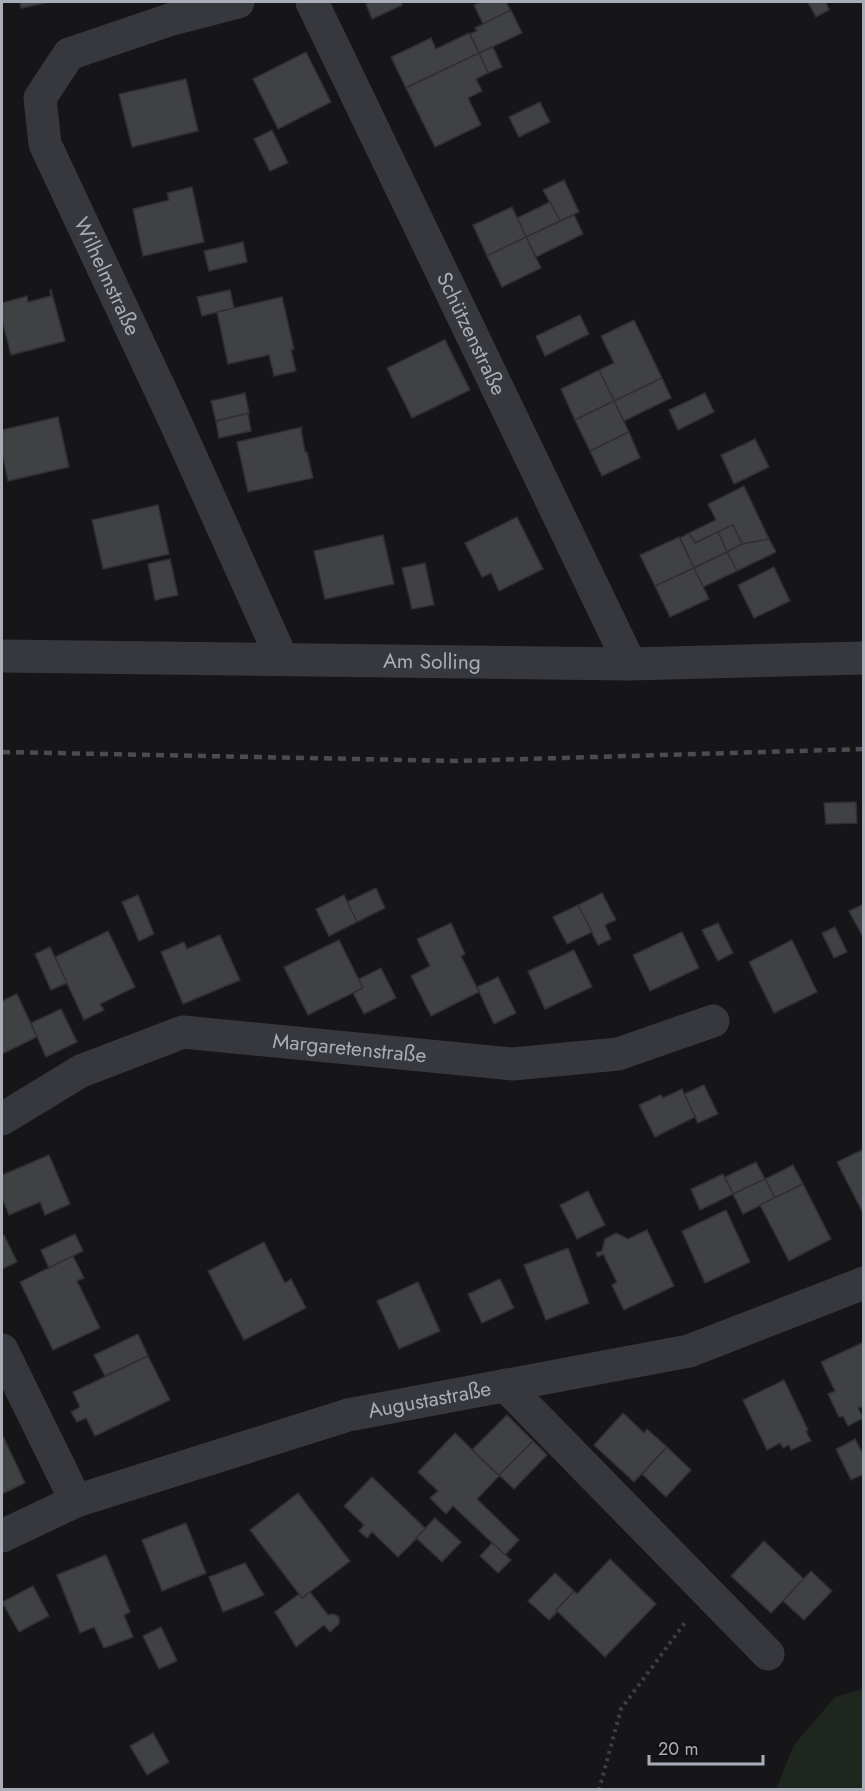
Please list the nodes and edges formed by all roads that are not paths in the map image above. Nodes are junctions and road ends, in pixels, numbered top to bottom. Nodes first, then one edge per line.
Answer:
1 (238, 2) edge
2 (312, 2) edge
3 (2, 656) edge
4 (864, 658) edge
5 (282, 659) junction
6 (630, 664) junction
7 (713, 1021) dead end
8 (2, 1119) edge
9 (864, 1283) edge
10 (2, 1350) edge
11 (505, 1385) junction
12 (76, 1501) junction
13 (2, 1536) edge
14 (768, 1654) dead end

1 - 5 street, Wilhelmstraße
2 - 6 street, Schützenstraße
3 - 5 street, Am Solling
4 - 6 street, Am Solling
5 - 6 street, Am Solling
7 - 8 street, Margaretenstraße
9 - 11 street, Augustastraße
10 - 12 street
11 - 12 street, Augustastraße
11 - 14 street
12 - 13 street, Augustastraße

